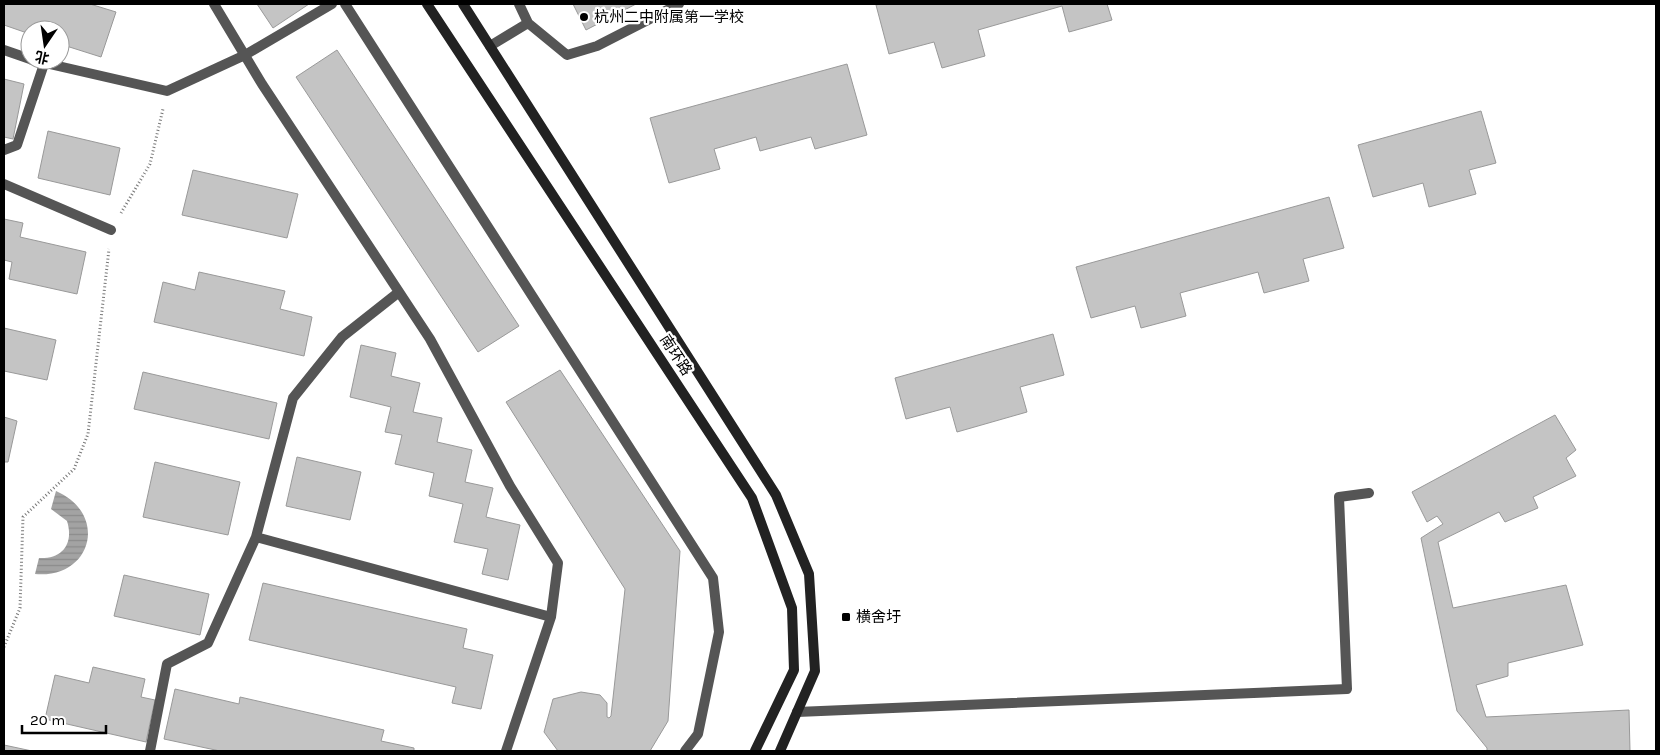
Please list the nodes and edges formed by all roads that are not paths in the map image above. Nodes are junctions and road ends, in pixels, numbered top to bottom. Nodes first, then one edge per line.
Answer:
1 (214, 4) edge
2 (332, 4) edge
3 (345, 4) edge
4 (427, 4) edge
5 (463, 4) edge
6 (520, 4) edge
7 (680, 4) edge
8 (528, 23) junction
9 (490, 46) junction
10 (4, 50) edge
11 (245, 54) junction
12 (20, 56) edge
13 (42, 70) edge
14 (70, 70) edge
15 (4, 150) edge
16 (4, 184) edge
17 (111, 230) road end
18 (399, 292) junction
19 (1368, 493) dead end
20 (256, 536) junction
21 (551, 617) junction
22 (797, 712) junction
23 (150, 751) edge
24 (506, 751) edge
25 (685, 751) edge
26 (754, 751) edge
27 (780, 751) edge

1 - 11 lane
2 - 11 lane
3 - 25 lane
4 - 26 main road, 南环路
5 - 9 main road, 南环路
6 - 8 lane
7 - 8 lane
8 - 9 lane
9 - 22 main road, 南环路
10 - 12 lane
11 - 14 lane
11 - 18 lane
13 - 15 lane
16 - 17 lane
18 - 20 lane
18 - 21 lane
19 - 22 lane
20 - 21 lane
20 - 23 lane
21 - 24 lane
22 - 27 main road, 南环路

